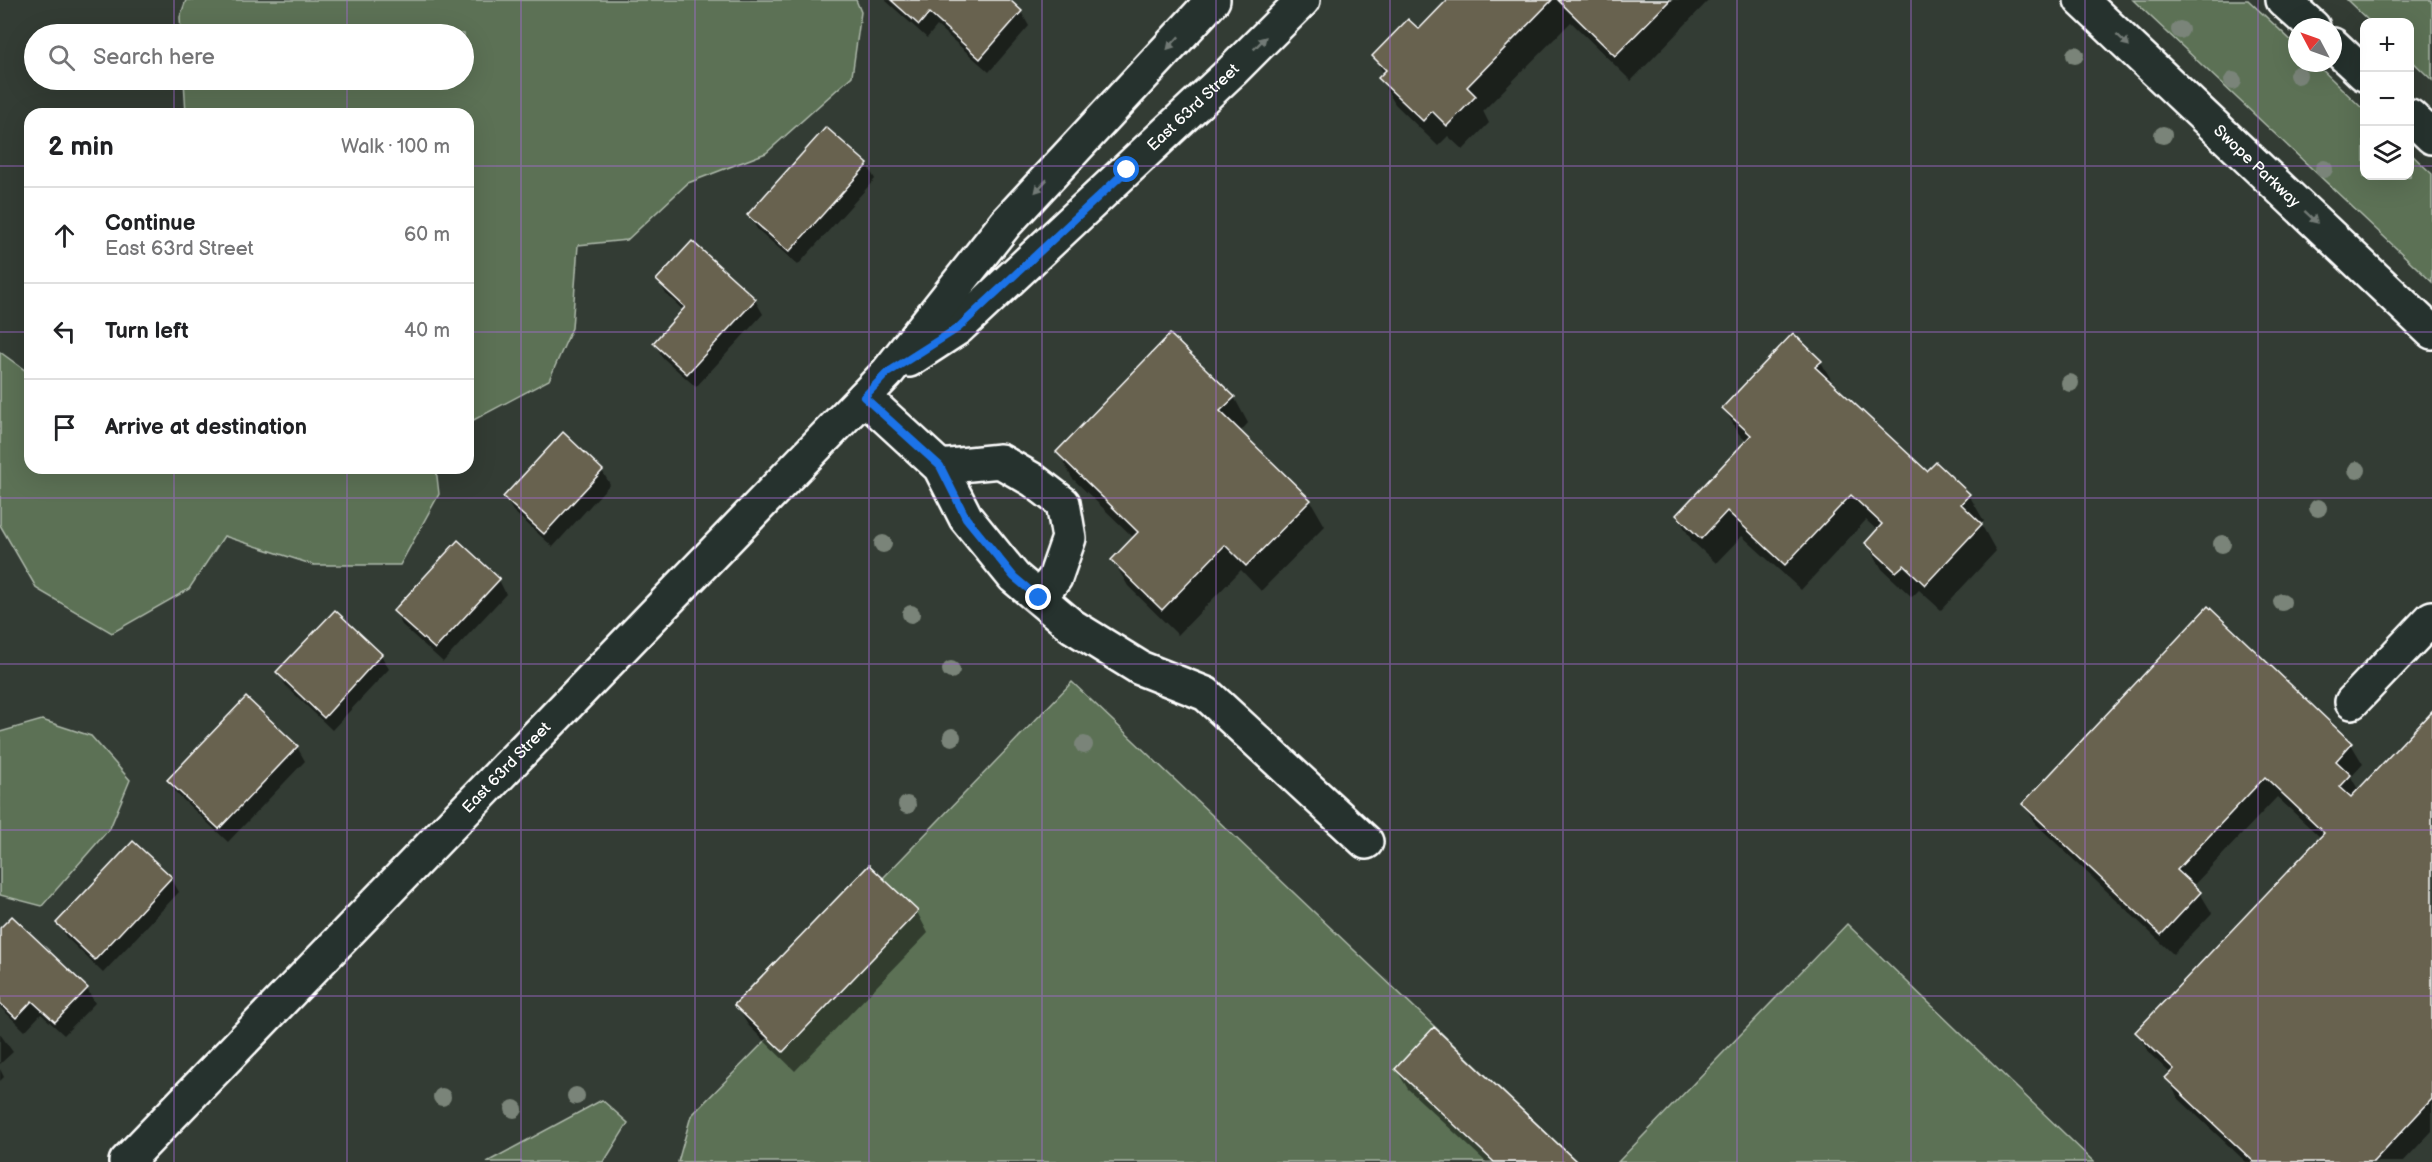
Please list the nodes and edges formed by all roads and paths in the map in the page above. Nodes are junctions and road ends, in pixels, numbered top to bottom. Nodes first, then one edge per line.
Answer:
1 (1213, 0) edge
2 (1303, 0) edge
3 (2081, 0) edge
4 (2283, 0) edge
5 (2301, 0) edge
6 (2303, 18) edge
7 (2315, 18) edge
8 (2414, 121) edge
9 (2432, 137) edge
10 (2432, 332) edge
11 (887, 373) junction
12 (864, 397) junction
13 (940, 466) junction
14 (1039, 598) junction
15 (2432, 618) edge
16 (2352, 702) dead end
17 (1366, 842) dead end
18 (126, 1162) edge

1 -> 11 main road, East 63rd Street
11 -> 2 main road, East 63rd Street
3 -> 10 main road, Swope Parkway
4 - 6 main road
5 - 7 main road
8 - 9 main road
11 - 12 main road, East 63rd Street
12 - 13 main road
12 - 18 main road, East 63rd Street
13 - 14 main road
13 - 14 main road
14 - 17 main road
15 - 16 main road

